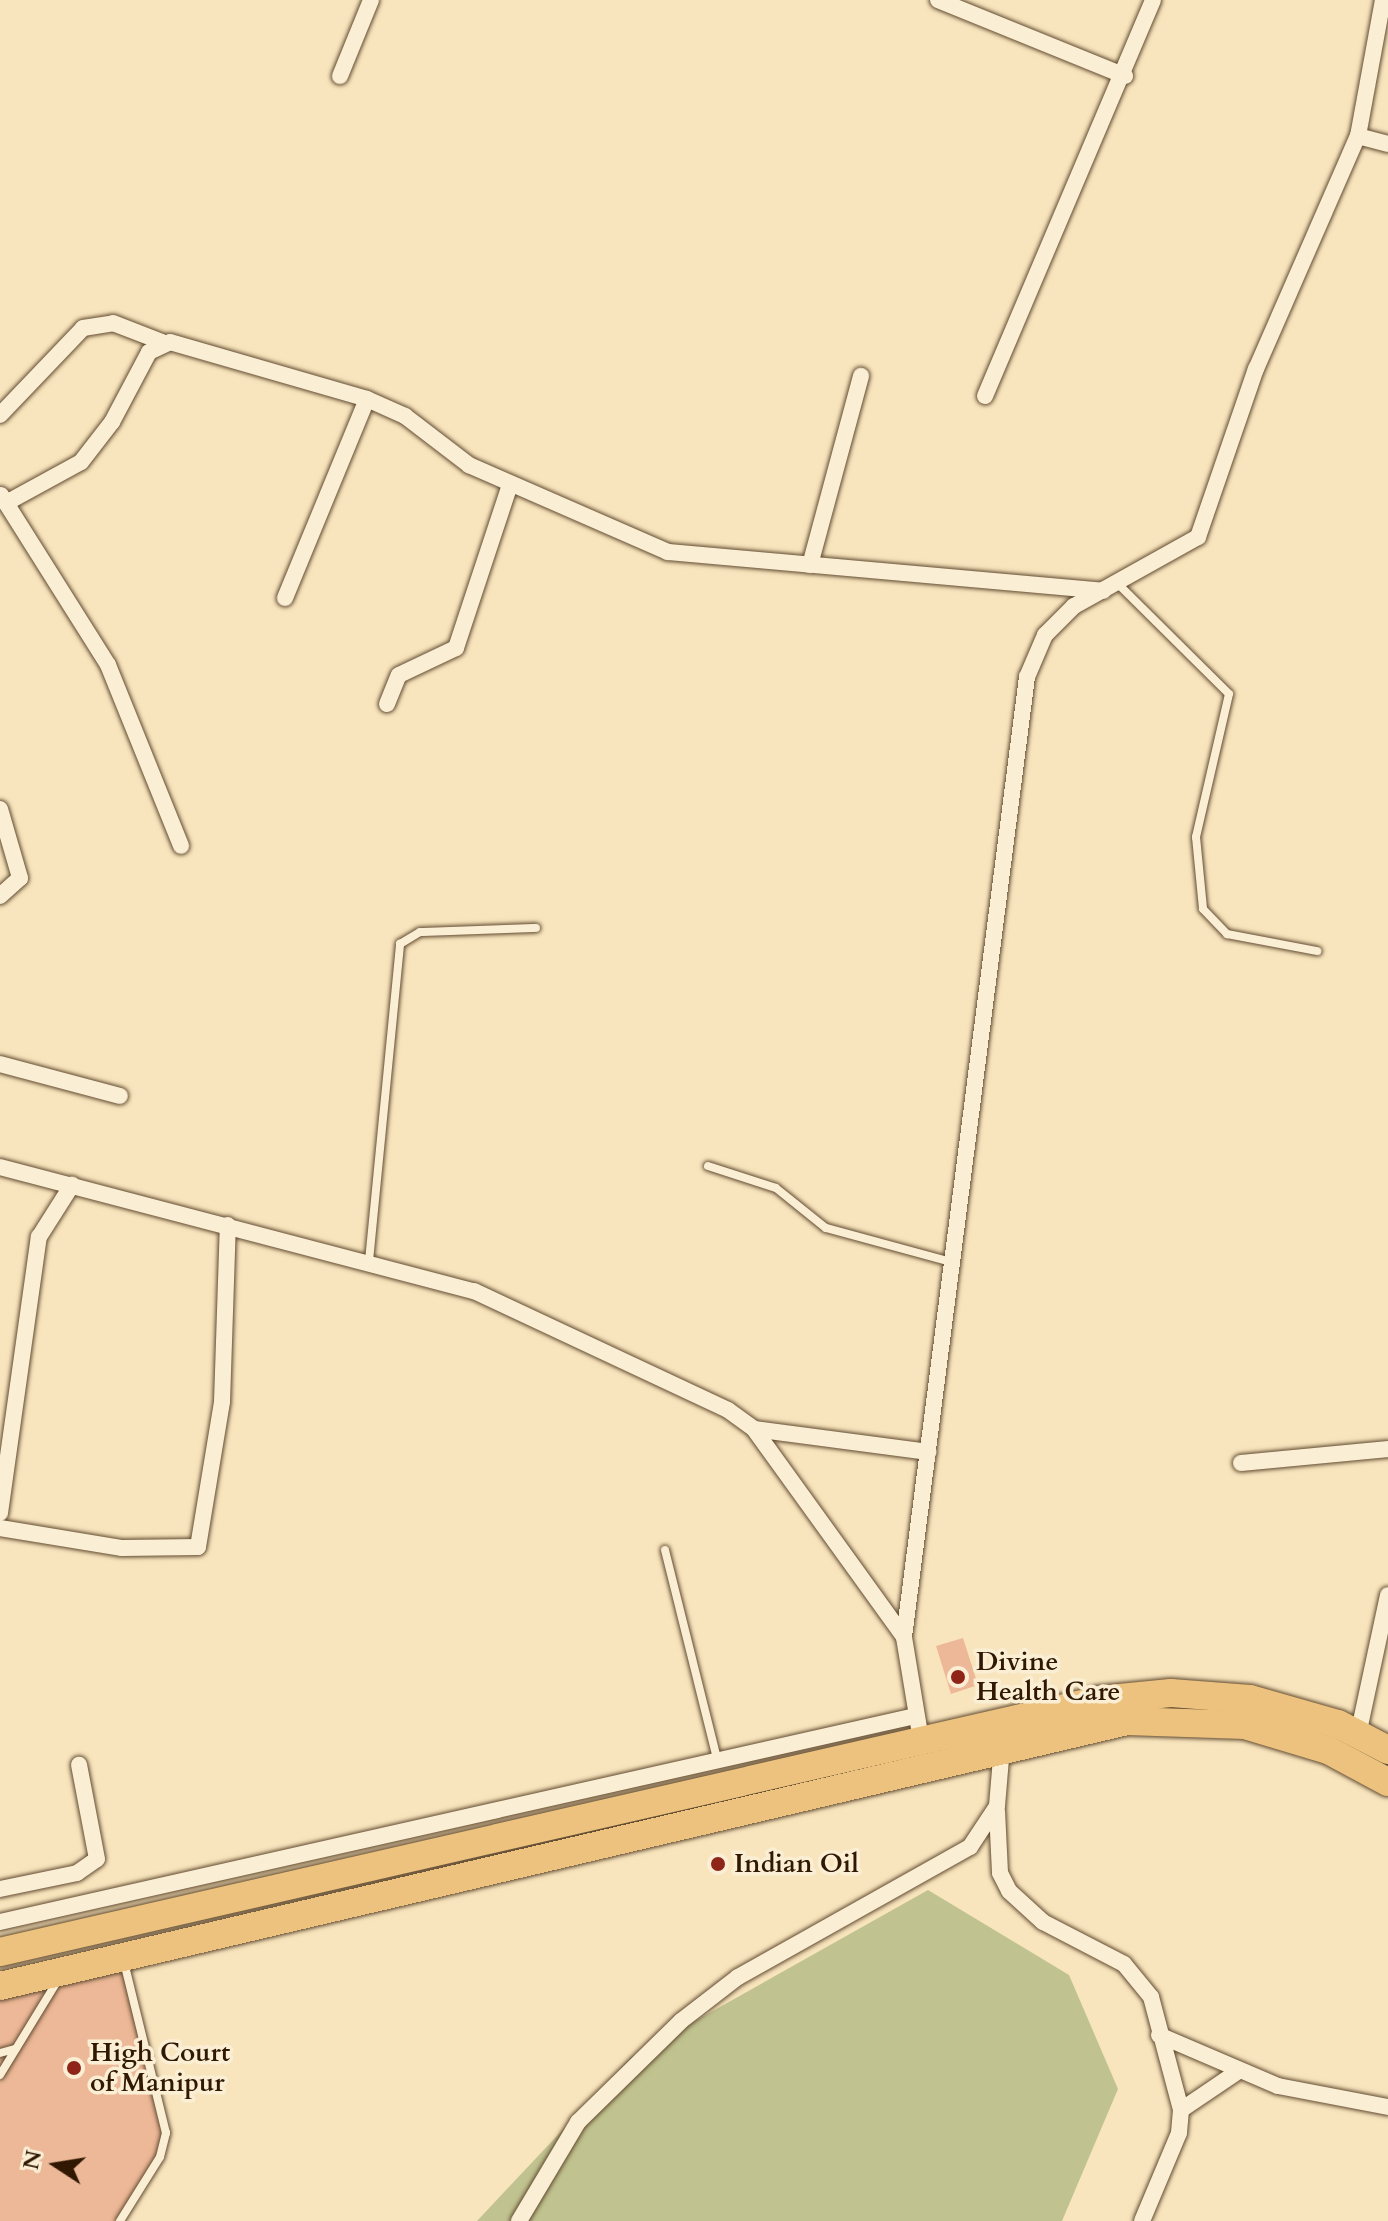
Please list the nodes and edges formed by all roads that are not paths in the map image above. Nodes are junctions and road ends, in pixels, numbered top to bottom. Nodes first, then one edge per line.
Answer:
1 (371, 0) edge
2 (938, 0) edge
3 (1153, 0) edge
4 (1383, 0) edge
5 (340, 76) dead end
6 (1125, 76) junction
7 (1358, 136) junction
8 (1388, 144) edge
9 (162, 342) junction
10 (861, 376) dead end
11 (985, 396) dead end
12 (367, 399) junction
13 (0, 415) edge
14 (510, 485) junction
15 (3, 498) edge
16 (810, 565) junction
17 (1111, 588) junction
18 (285, 598) dead end
19 (387, 704) dead end
20 (0, 809) edge
21 (181, 846) dead end
22 (0, 896) edge
23 (536, 928) dead end
24 (1317, 951) dead end
25 (0, 1064) edge
26 (120, 1096) dead end
27 (708, 1166) dead end
28 (0, 1167) edge
29 (72, 1185) junction
30 (228, 1225) junction
31 (369, 1261) junction
32 (952, 1262) junction
33 (754, 1429) junction
34 (1388, 1449) edge
35 (928, 1452) junction
36 (1241, 1463) dead end
37 (0, 1513) edge
38 (0, 1528) edge
39 (665, 1550) dead end
40 (1388, 1595) edge
41 (904, 1637) junction
42 (1358, 1735) junction
43 (920, 1741) junction
44 (1002, 1746) junction
45 (1388, 1750) edge
46 (717, 1759) junction
47 (79, 1765) dead end
48 (1388, 1782) edge
49 (997, 1806) junction
50 (0, 1889) edge
51 (0, 1922) edge
52 (0, 1952) edge
53 (123, 1957) junction
54 (63, 1971) junction
55 (0, 1986) edge
56 (1159, 2035) junction
57 (15, 2049) junction
58 (0, 2053) edge
59 (1237, 2072) junction
60 (0, 2075) edge
61 (1388, 2107) edge
62 (1181, 2110) junction
63 (120, 2221) edge
64 (519, 2221) edge
65 (1142, 2221) edge

1 - 5 street
2 - 6 street
3 - 6 street
4 - 7 street
6 - 11 street
7 - 8 street
7 - 17 street
9 - 12 street
9 - 13 street
9 - 15 street
10 - 16 street
12 - 14 street
12 - 18 street
14 - 16 street
14 - 19 street
15 - 21 street
16 - 17 street
17 - 24 lane
17 - 32 street
20 - 22 street
23 - 31 lane
25 - 26 street
27 - 32 lane
28 - 29 street
29 - 30 street
29 - 37 street
30 - 31 street
30 - 38 street
31 - 33 street
32 - 35 street
33 - 35 street
33 - 41 street
34 - 36 street
35 - 41 street
39 - 46 lane
40 - 42 street
41 - 43 street
42 - 43 highway
42 - 45 highway
43 - 44 highway
43 - 46 street
43 - 52 highway
43 - 53 highway
44 - 48 highway
44 - 49 street
46 - 51 street
47 - 50 street
49 - 56 street
49 - 64 street
53 - 54 highway
53 - 63 lane
54 - 55 highway
54 - 57 lane
56 - 59 street
56 - 62 street
57 - 58 lane
57 - 60 lane
59 - 61 street
59 - 62 street
62 - 65 street

